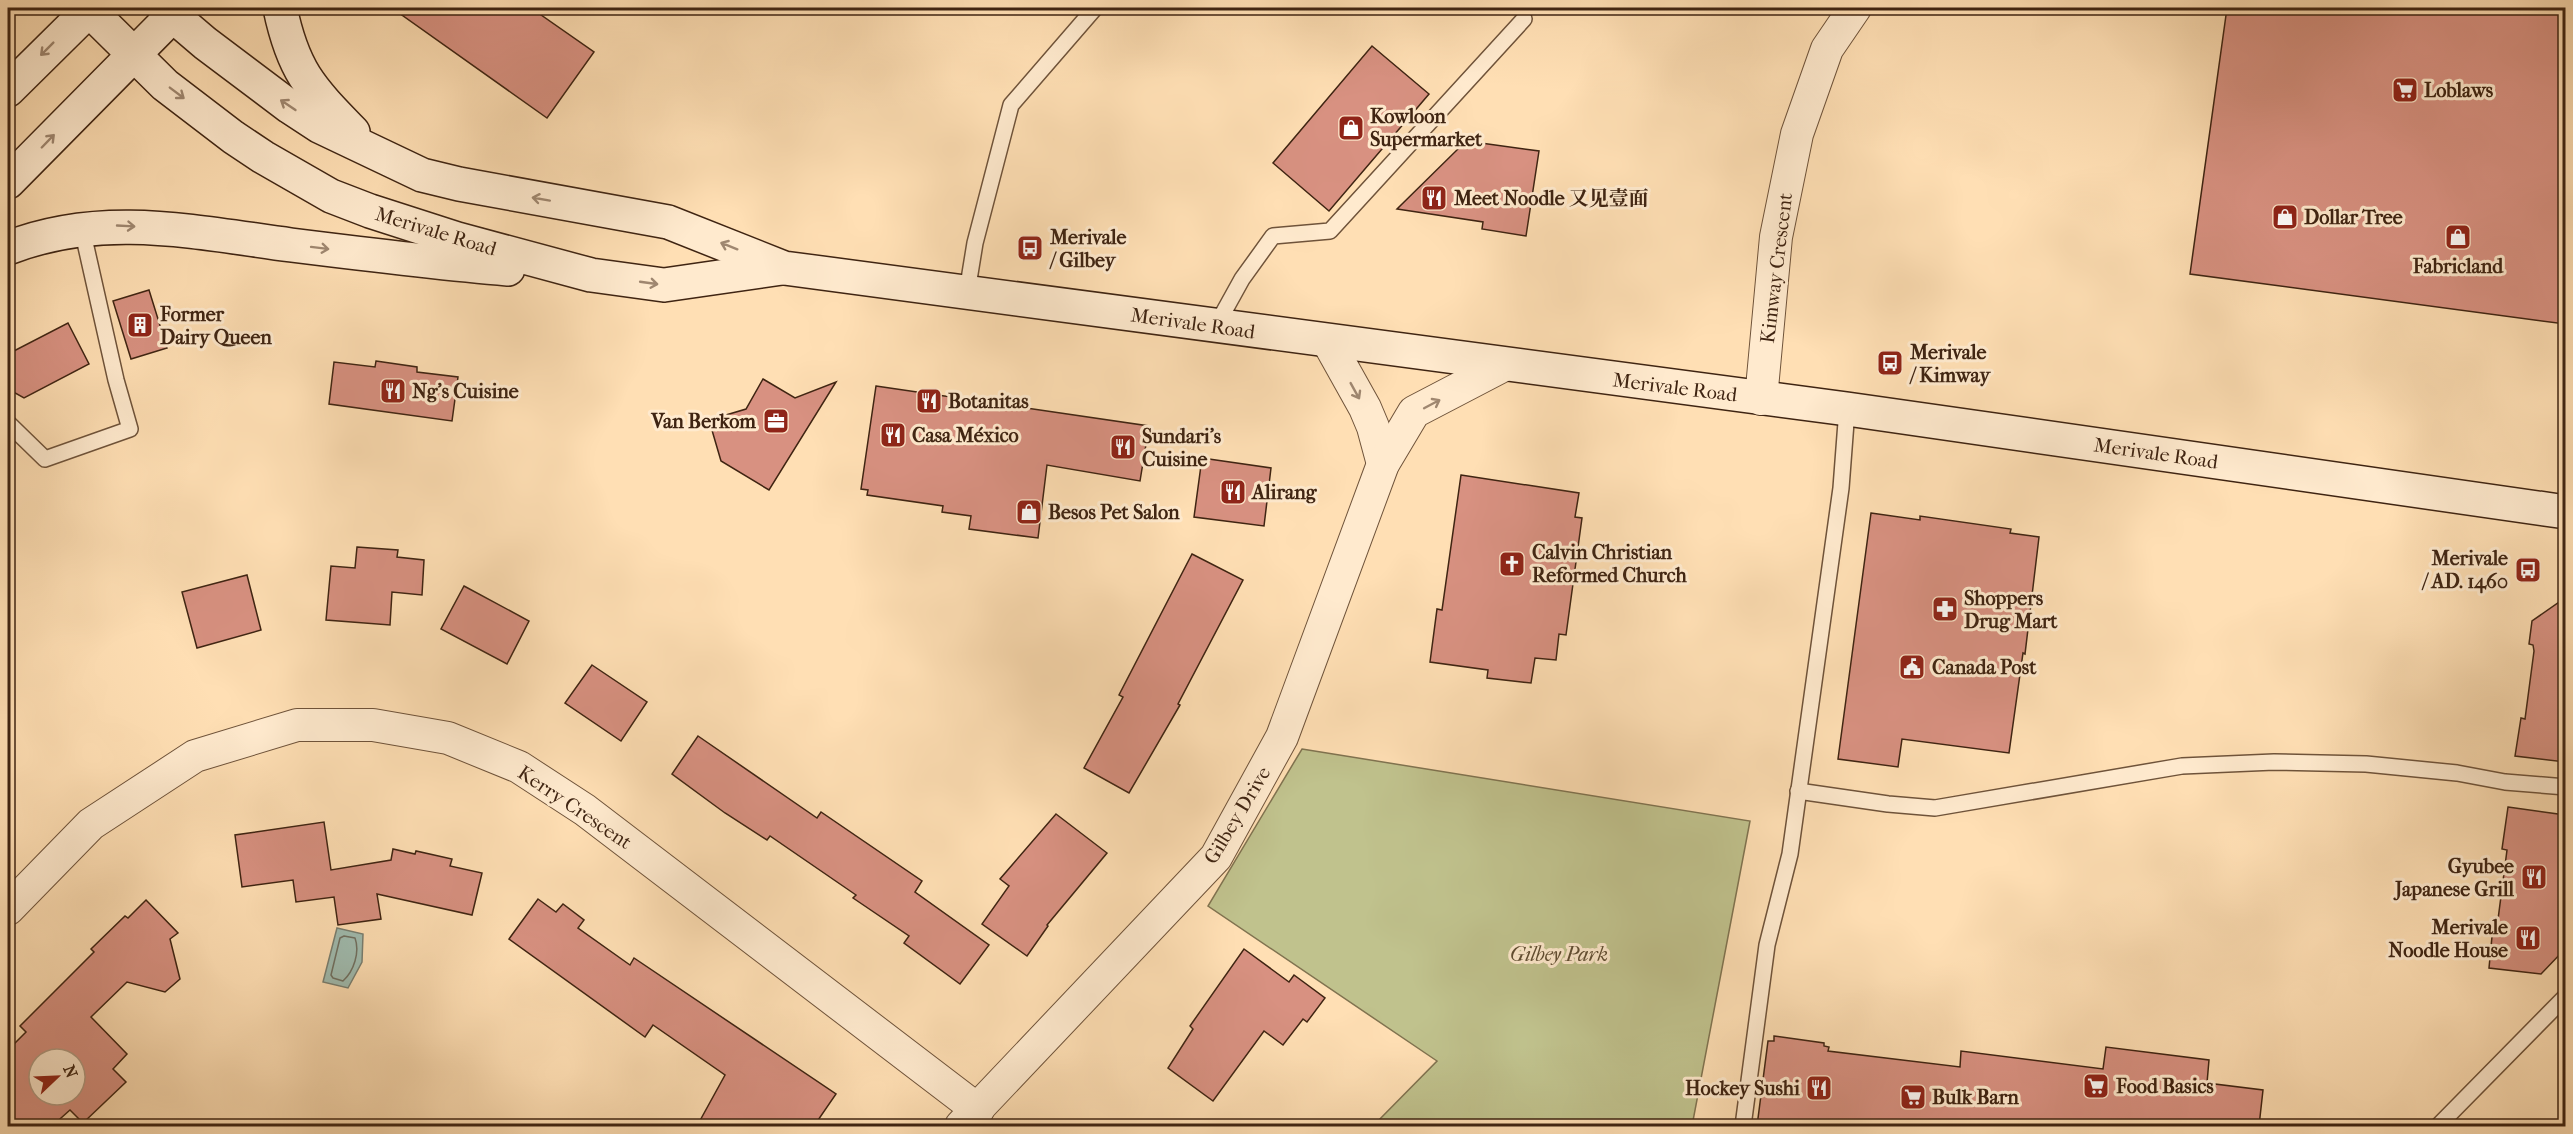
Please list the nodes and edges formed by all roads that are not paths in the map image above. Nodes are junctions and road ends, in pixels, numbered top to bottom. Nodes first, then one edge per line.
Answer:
1 (89, 8) edge
2 (280, 8) edge
3 (1095, 8) edge
4 (1855, 8) edge
5 (172, 10) edge
6 (1524, 19) dead end
7 (133, 55) junction
8 (8, 90) edge
9 (375, 154) junction
10 (8, 182) edge
11 (82, 229) junction
12 (8, 248) edge
13 (784, 268) junction
14 (591, 275) junction
15 (967, 292) junction
16 (1216, 326) junction
17 (1327, 340) junction
18 (1506, 364) junction
19 (1761, 399) junction
20 (1847, 409) junction
21 (8, 423) edge
22 (1383, 464) junction
23 (2565, 512) edge
24 (2565, 787) edge
25 (1798, 791) junction
26 (8, 909) edge
27 (2565, 996) edge
28 (969, 1118) edge
29 (1743, 1126) edge
30 (2438, 1126) edge

1 - 7 main road, Merivale Road
1 -> 8 main road, Merivale Road
2 - 9 main road
3 - 15 lane
4 - 19 street, Kimway Crescent
5 - 7 main road
9 -> 5 main road, Merivale Road
6 - 16 lane
10 -> 7 main road
7 -> 14 main road, Merivale Road
13 -> 9 main road, Merivale Road
11 - 12 main road
11 -> 14 main road
11 - 21 lane
14 -> 13 main road, Merivale Road
13 - 15 main road, Merivale Road
15 - 16 main road, Merivale Road
16 - 17 main road, Merivale Road
17 - 18 main road, Merivale Road
17 -> 22 street
18 - 19 main road, Merivale Road
22 -> 18 street, Gilbey Drive
19 - 20 main road, Merivale Road
20 - 23 main road, Merivale Road
20 - 25 lane
22 - 28 street, Gilbey Drive
24 - 25 lane
25 - 29 lane
26 - 28 street, Kerry Crescent
27 - 30 lane

